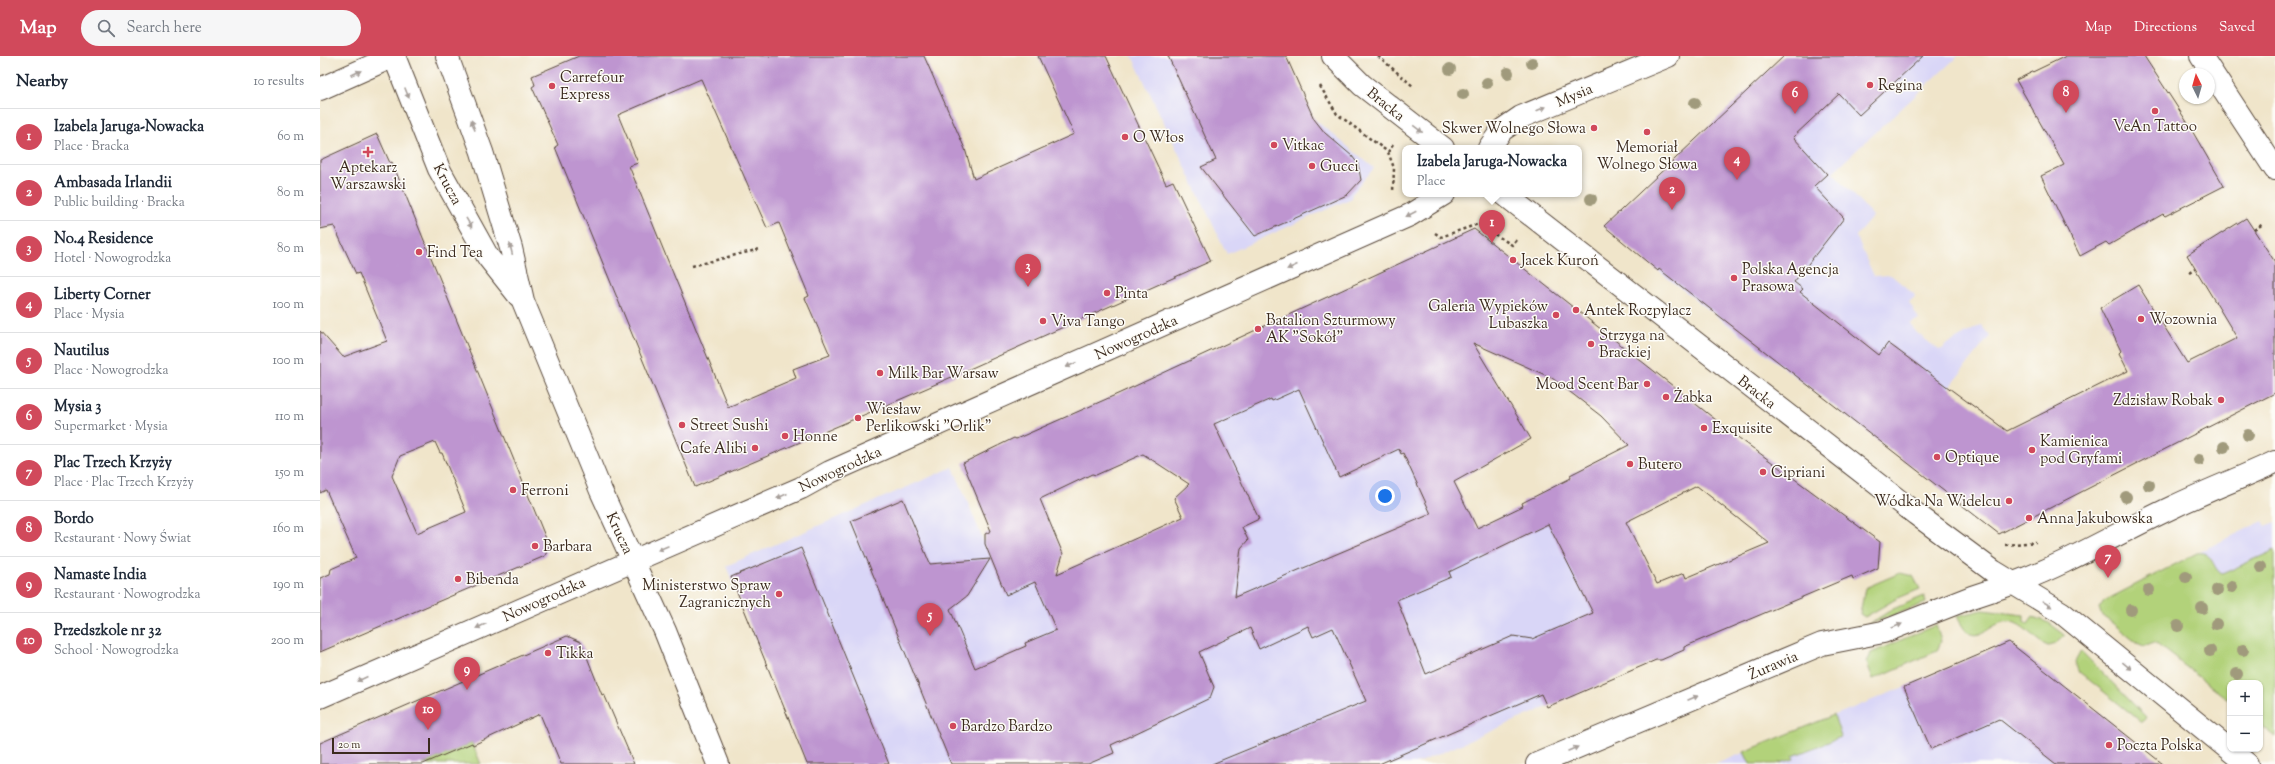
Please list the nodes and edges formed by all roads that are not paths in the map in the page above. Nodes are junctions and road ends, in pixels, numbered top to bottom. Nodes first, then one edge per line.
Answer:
1 (394, 56) edge
2 (447, 56) edge
3 (1333, 56) edge
4 (1668, 56) edge
5 (2201, 56) edge
6 (320, 89) edge
7 (1439, 145) edge
8 (1491, 145) edge
9 (2275, 169) edge
10 (1439, 197) edge
11 (1508, 197) edge
12 (523, 301) junction
13 (2275, 462) edge
14 (633, 561) junction
15 (2014, 583) junction
16 (320, 697) edge
17 (718, 764) edge
18 (1537, 764) edge
19 (2247, 764) edge

6 -> 1 street
1 -> 12 street, Krucza
12 -> 2 street, Krucza
3 -> 7 street, Bracka
8 -> 4 street, Mysia
5 - 9 street
10 -> 14 street, Nowogrodzka
11 - 15 street, Bracka
12 - 14 street, Krucza
13 - 15 street, Żurawia
14 -> 16 street, Nowogrodzka
14 - 17 street, Krucza
18 -> 15 street, Żurawia
15 -> 19 street, Bracka

